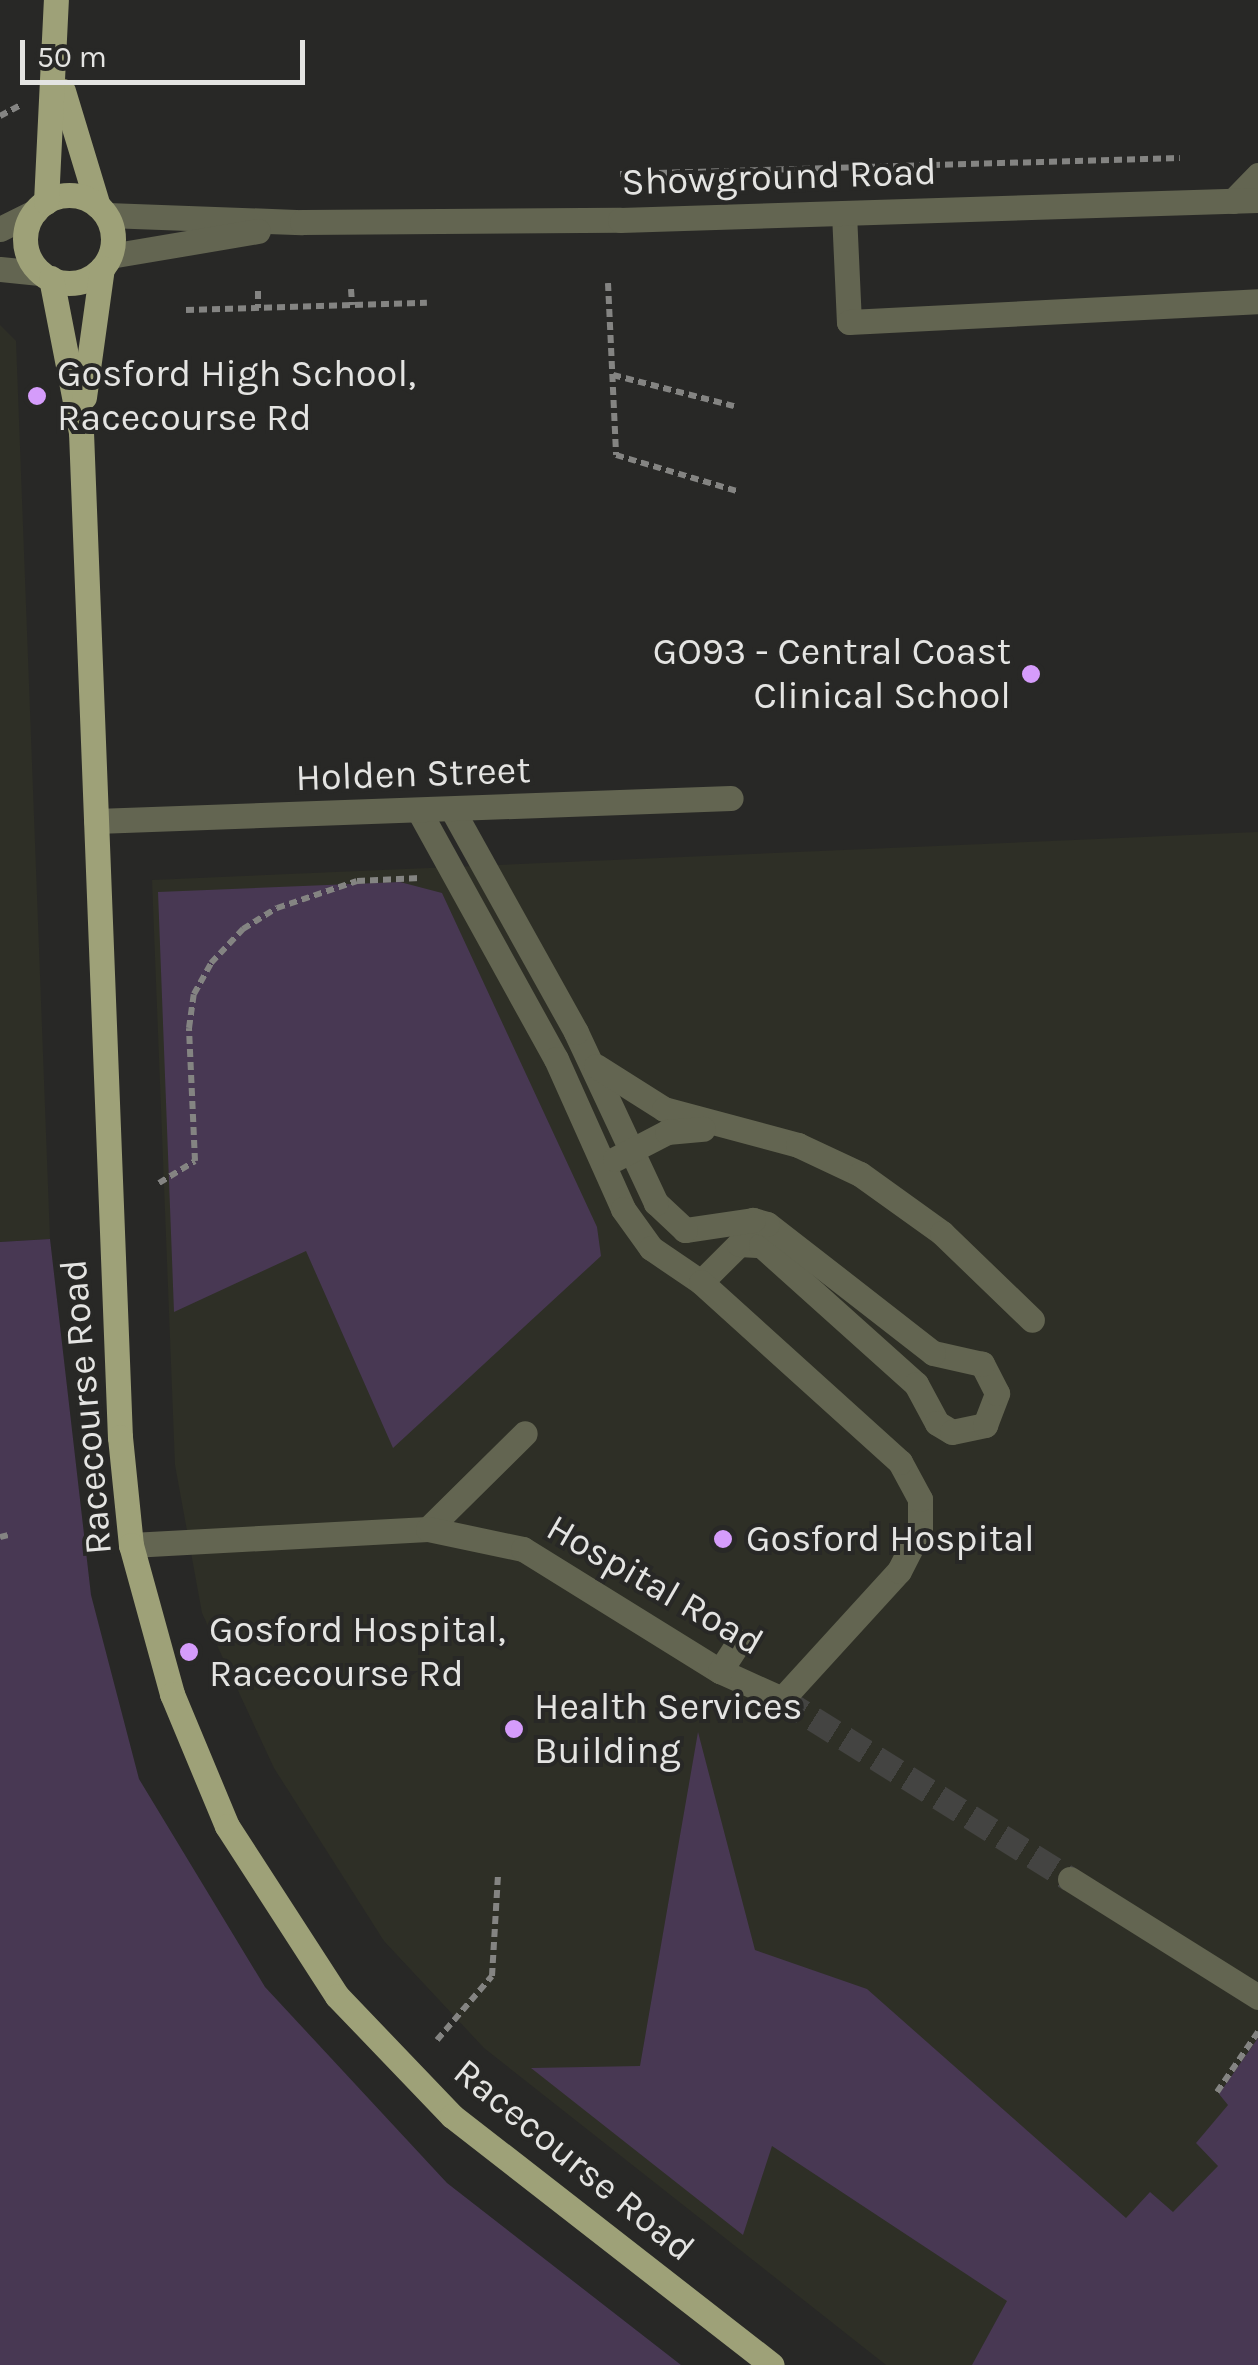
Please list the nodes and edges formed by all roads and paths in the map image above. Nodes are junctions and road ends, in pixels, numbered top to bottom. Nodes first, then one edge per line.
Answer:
1 (56, 0) edge
2 (58, 66) junction
3 (28, 102) dead end
4 (0, 116) edge
5 (1180, 158) dead end
6 (620, 174) dead end
7 (1258, 175) edge
8 (1246, 200) edge
9 (41, 206) junction
10 (102, 211) junction
11 (844, 213) junction
12 (302, 222) junction
13 (0, 228) edge
14 (106, 262) junction
15 (0, 269) edge
16 (45, 276) junction
17 (608, 283) dead end
18 (351, 289) dead end
19 (258, 292) dead end
20 (1258, 301) edge
21 (427, 303) dead end
22 (352, 305) junction
23 (258, 308) junction
24 (186, 310) dead end
25 (612, 375) junction
26 (734, 406) dead end
27 (81, 432) junction
28 (740, 492) dead end
29 (731, 798) dead end
30 (454, 810) junction
31 (419, 812) junction
32 (96, 821) junction
33 (438, 878) dead end
34 (576, 1032) junction
35 (728, 1131) junction
36 (630, 1151) junction
37 (602, 1165) junction
38 (159, 1183) dead end
39 (702, 1282) junction
40 (1032, 1320) dead end
41 (525, 1433) dead end
42 (428, 1529) junction
43 (131, 1545) junction
44 (739, 1642) dead end
45 (720, 1671) junction
46 (498, 1876) dead end
47 (1070, 1879) tunnel mouth
48 (1258, 1997) edge
49 (1258, 2032) edge
50 (437, 2040) dead end
51 (1217, 2092) dead end
52 (772, 2365) edge

1 - 2 main road
2 - 9 main road
2 - 10 main road
3 - 4 path
5 - 6 path
7 - 8 street
8 - 11 street, Showground Road
9 - 10 main road
9 - 13 street
9 - 16 main road
10 - 12 street, Showground Road
10 - 14 main road
11 - 12 street, Showground Road
11 - 20 street
12 - 14 street, Showground Road
14 - 16 main road
14 - 27 main road, Racecourse Road
15 - 16 street
16 - 27 main road, Racecourse Road
17 - 25 path
18 - 22 path
19 - 23 path
21 - 22 path
22 - 23 path
23 - 24 path
25 - 26 path
25 - 28 path
27 - 32 main road, Racecourse Road
29 - 30 street, Holden Street
30 - 31 street, Holden Street
30 - 34 street
31 - 32 street, Holden Street
31 - 37 street
32 - 43 main road, Racecourse Road
33 - 38 path
34 - 35 street
34 - 36 street
35 - 36 street
35 - 40 street
36 - 37 street
36 - 39 street
37 - 39 street
39 - 45 street, Hospital Road
41 - 42 street
42 - 43 street, Hospital Road
42 - 45 street, Hospital Road
43 - 52 main road, Racecourse Road
44 - 45 street
46 - 50 path
47 - 48 street
49 - 51 path

